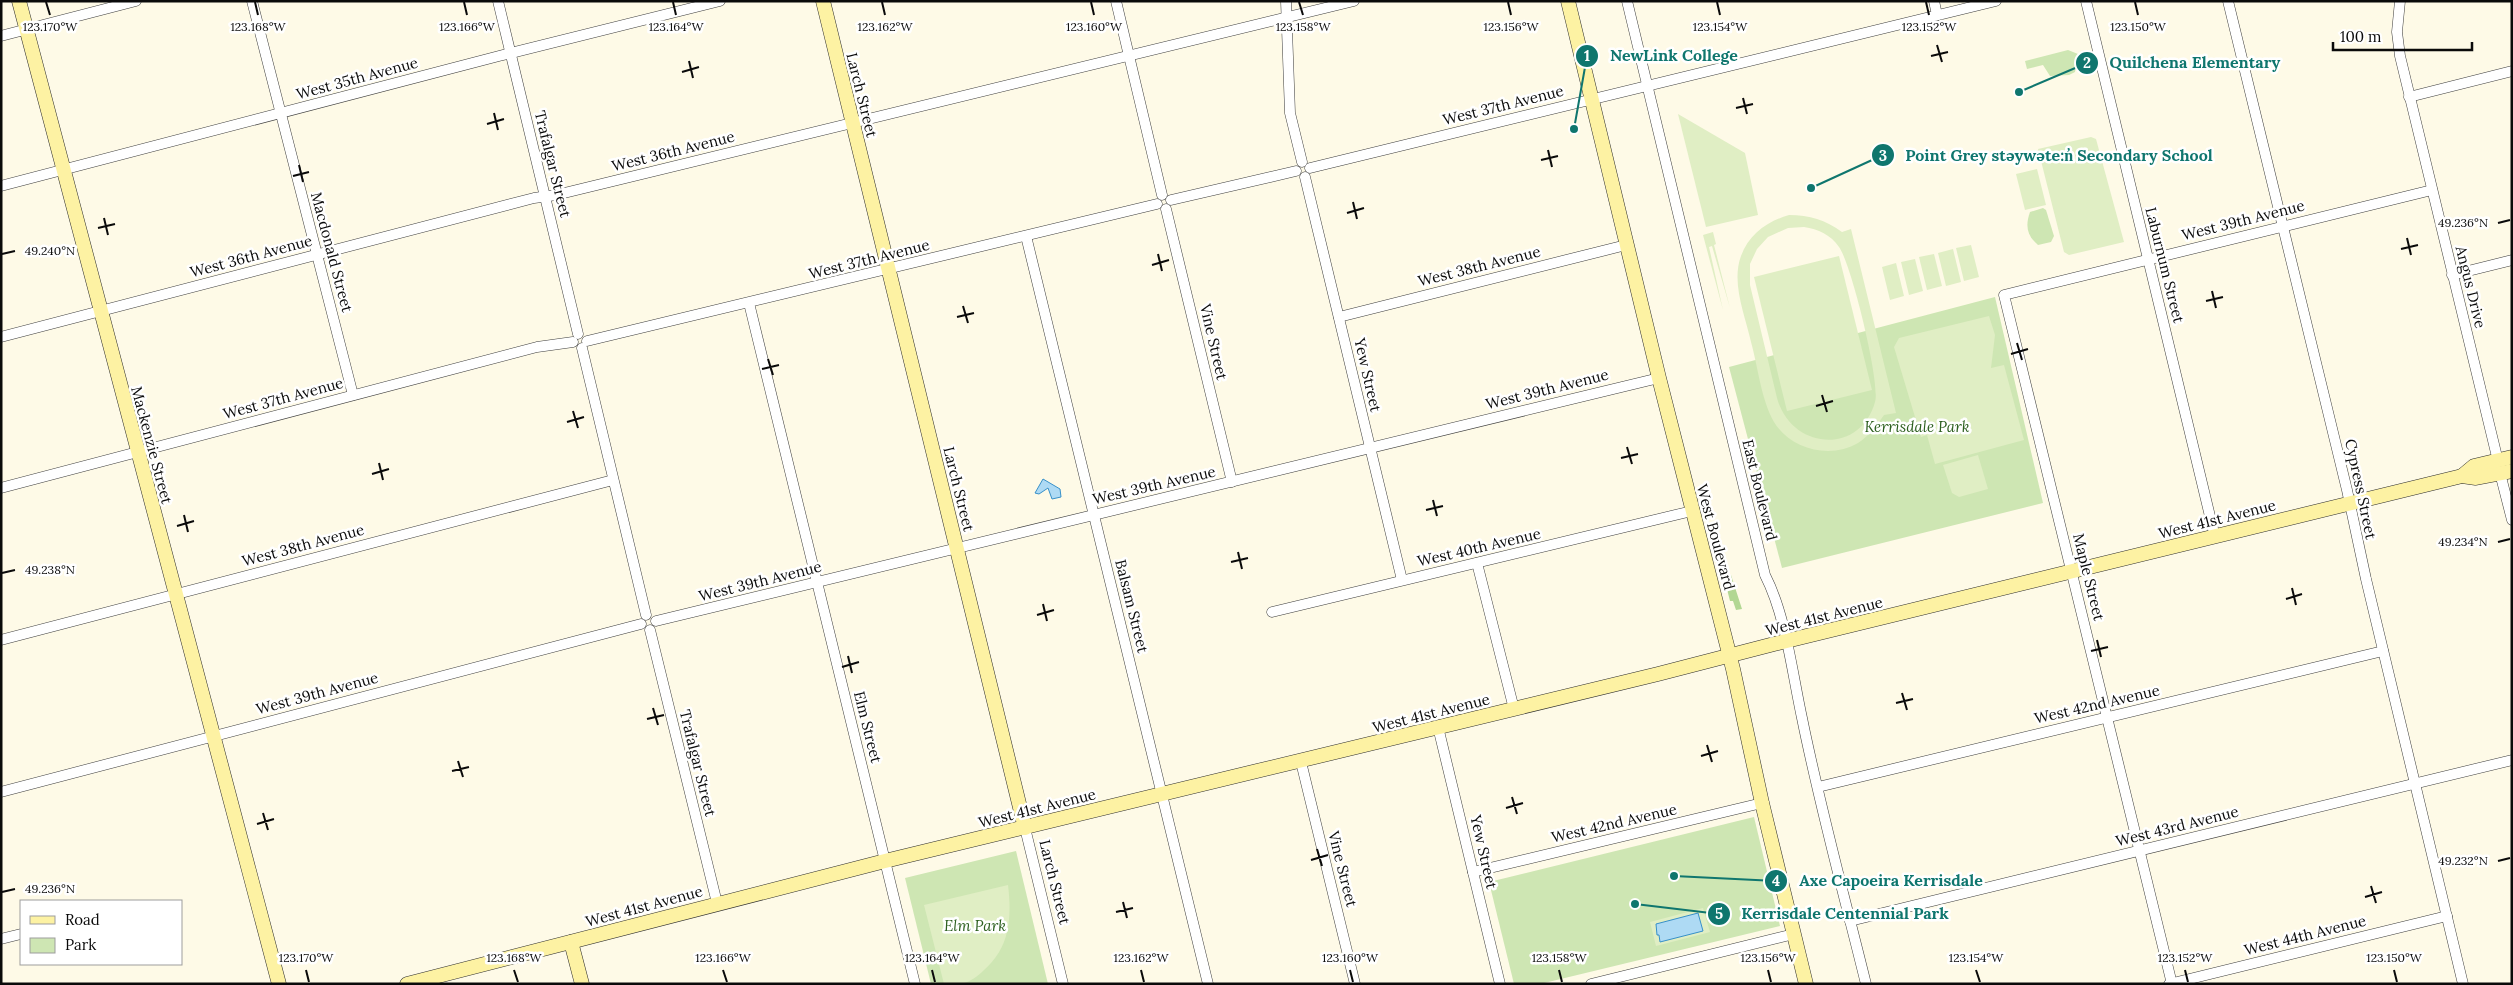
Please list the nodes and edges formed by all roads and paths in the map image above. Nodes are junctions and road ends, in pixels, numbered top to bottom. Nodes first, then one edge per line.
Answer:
1 (19, 1) edge
2 (136, 1) edge
3 (252, 1) edge
4 (498, 1) edge
5 (720, 1) edge
6 (822, 1) edge
7 (1116, 1) edge
8 (1286, 1) edge
9 (1354, 1) edge
10 (1568, 1) edge
11 (1627, 1) edge
12 (1934, 1) edge
13 (1996, 1) edge
14 (2086, 1) edge
15 (2228, 1) edge
16 (2400, 1) edge
17 (1937, 15) junction
18 (1285, 18) junction
19 (26, 30) junction
20 (1, 36) edge
21 (510, 54) junction
22 (1129, 56) junction
23 (2512, 71) edge
24 (1647, 86) junction
25 (2409, 97) junction
26 (1590, 98) junction
27 (280, 113) junction
28 (852, 123) junction
29 (1306, 169) junction
30 (64, 170) junction
31 (1, 186) edge
32 (2432, 190) junction
33 (545, 196) junction
34 (1164, 202) junction
35 (2284, 226) junction
36 (1026, 236) junction
37 (1626, 245) junction
38 (316, 255) junction
39 (2147, 258) junction
40 (2512, 260) edge
41 (888, 269) junction
42 (2452, 274) junction
43 (2004, 295) joint
44 (749, 303) junction
45 (101, 311) junction
46 (1339, 316) junction
47 (1, 337) edge
48 (575, 338) junction
49 (585, 345) junction
50 (1658, 378) junction
51 (353, 395) junction
52 (1370, 448) junction
53 (138, 452) junction
54 (2512, 457) edge
55 (2503, 468) edge
56 (613, 480) junction
57 (1232, 482) junction
58 (1, 488) edge
59 (2349, 504) junction
60 (1692, 511) junction
61 (1095, 514) junction
62 (2512, 520) edge
63 (2215, 537) junction
64 (956, 549) junction
65 (1477, 563) junction
66 (2072, 572) junction
67 (1402, 580) junction
68 (817, 583) junction
69 (176, 594) junction
70 (1272, 612) dead end
71 (648, 622) junction
72 (1, 640) edge
73 (1786, 641) junction
74 (2383, 651) junction
75 (1730, 656) junction
76 (1514, 709) junction
77 (2107, 717) junction
78 (1438, 727) junction
79 (212, 737) junction
80 (2512, 760) edge
81 (1301, 762) junction
82 (2415, 783) junction
83 (1818, 787) junction
84 (1, 792) edge
85 (1162, 794) junction
86 (1762, 803) junction
87 (1025, 828) junction
88 (2140, 850) junction
89 (885, 861) junction
90 (1473, 872) junction
91 (717, 904) junction
92 (2447, 916) junction
93 (1850, 920) junction
94 (20, 934) edge
95 (1794, 934) junction
96 (1, 939) edge
97 (571, 942) junction
98 (279, 984) edge
99 (407, 984) edge
100 (582, 984) edge
101 (915, 984) edge
102 (1063, 984) edge
103 (1208, 984) edge
104 (1355, 984) edge
105 (1500, 984) edge
106 (1591, 984) edge
107 (1806, 984) edge
108 (1866, 984) edge
109 (2171, 984) edge
110 (2463, 984) edge

1 - 19 main road, Mackenzie Street
2 - 19 street
3 - 27 street, Macdonald Street
4 - 21 street, Trafalgar Street
5 - 21 street, West 35th Avenue
6 - 28 main road, Larch Street
7 - 22 street, Vine Street
8 - 18 street, Yew Street
9 - 18 street, West 36th Avenue
10 - 26 main road, West Boulevard
11 - 24 street, East Boulevard
12 - 17 street
13 - 17 street, West 37th Avenue
14 - 39 street, Laburnum Street
15 - 35 street, Cypress Street
16 - 25 street, Angus Drive
17 - 24 street, West 37th Avenue
18 - 22 street, West 36th Avenue
18 - 29 street, Yew Street
19 - 20 street
19 - 30 main road, Mackenzie Street
21 - 27 street, West 35th Avenue
21 - 33 street, Trafalgar Street
22 - 28 street, West 36th Avenue
22 - 34 street, Vine Street
23 - 25 street
24 - 26 street, West 37th Avenue
24 - 73 street, East Boulevard
25 - 32 street, Angus Drive
26 - 29 street, West 37th Avenue
26 - 37 main road, West Boulevard
27 - 30 street, West 35th Avenue
27 - 38 street, Macdonald Street
28 - 33 street, West 36th Avenue
28 - 41 main road, Larch Street
29 - 34 street, West 37th Avenue
29 - 46 street, Yew Street
30 - 31 street, West 35th Avenue
30 - 45 main road, Mackenzie Street
32 - 35 street, West 39th Avenue
32 - 42 street, Angus Drive
33 - 38 street, West 36th Avenue
33 - 48 street, Trafalgar Street
34 - 36 street, West 37th Avenue
34 - 57 street, Vine Street
35 - 39 street, West 39th Avenue
35 - 59 street, Cypress Street
36 - 41 street, West 37th Avenue
36 - 61 street, Balsam Street
37 - 46 street, West 38th Avenue
37 - 50 main road, West Boulevard
38 - 45 street, West 36th Avenue
38 - 51 street, Macdonald Street
39 - 43 street, West 39th Avenue
39 - 63 street, Laburnum Street
40 - 42 street
41 - 44 street, West 37th Avenue
41 - 64 main road, Larch Street
42 - 55 street, Angus Drive
43 - 66 street, Maple Street
44 - 49 street, West 37th Avenue
44 - 68 street, Elm Street
45 - 47 street, West 36th Avenue
45 - 53 main road, Mackenzie Street
46 - 52 street, Yew Street
48 - 49 street
48 - 51 street, West 37th Avenue
49 - 56 street, Trafalgar Street
50 - 52 street, West 39th Avenue
50 - 60 main road, West Boulevard
51 - 53 street, West 37th Avenue
52 - 57 street, West 39th Avenue
52 - 67 street, Yew Street
53 - 58 street, West 37th Avenue
53 - 69 main road, Mackenzie Street
54 - 55 main road, West 41st Avenue
55 - 59 main road, West 41st Avenue
55 - 62 street, Angus Drive
56 - 69 street, West 38th Avenue
56 - 71 street, Trafalgar Street
57 - 61 street, West 39th Avenue
59 - 63 main road, West 41st Avenue
59 - 74 street, Cypress Street
60 - 65 street, West 40th Avenue
60 - 75 main road, West Boulevard
61 - 64 street, West 39th Avenue
61 - 85 street, Balsam Street
63 - 66 main road, West 41st Avenue
64 - 68 street, West 39th Avenue
64 - 87 main road, Larch Street
65 - 67 street, West 40th Avenue
65 - 76 street
66 - 73 main road, West 41st Avenue
66 - 77 street, Maple Street
67 - 70 street, West 40th Avenue
68 - 71 street, West 39th Avenue
68 - 89 street, Elm Street
69 - 72 street, West 38th Avenue
69 - 79 main road, Mackenzie Street
71 - 79 street, West 39th Avenue
71 - 91 street, Trafalgar Street
73 - 75 main road, West 41st Avenue
73 - 83 street, East Boulevard
74 - 77 street, West 42nd Avenue
74 - 82 street, Cypress Street
75 - 76 main road, West 41st Avenue
75 - 86 main road, West Boulevard
76 - 78 main road, West 41st Avenue
77 - 83 street, West 42nd Avenue
77 - 88 street, Maple Street
78 - 81 main road, West 41st Avenue
78 - 90 street, Yew Street
79 - 84 street, West 39th Avenue
79 - 98 main road, Mackenzie Street
80 - 82 street, West 43rd Avenue
81 - 85 main road, West 41st Avenue
81 - 104 street, Vine Street
82 - 88 street, West 43rd Avenue
82 - 92 street, Cypress Street
83 - 93 street, East Boulevard
85 - 87 main road, West 41st Avenue
85 - 103 street, Balsam Street
86 - 90 street, West 42nd Avenue
86 - 95 main road, West Boulevard
87 - 89 main road, West 41st Avenue
87 - 102 street, Larch Street
88 - 93 street, West 43rd Avenue
88 - 109 street, Maple Street
89 - 91 main road, West 41st Avenue
89 - 101 street, Elm Street
90 - 105 street, Yew Street
91 - 97 main road, West 41st Avenue
92 - 109 street, West 44th Avenue
92 - 110 street, Cypress Street
93 - 108 street, East Boulevard
94 - 96 street
95 - 106 street
95 - 107 main road, West Boulevard
97 - 99 main road, West 41st Avenue
97 - 100 main road

